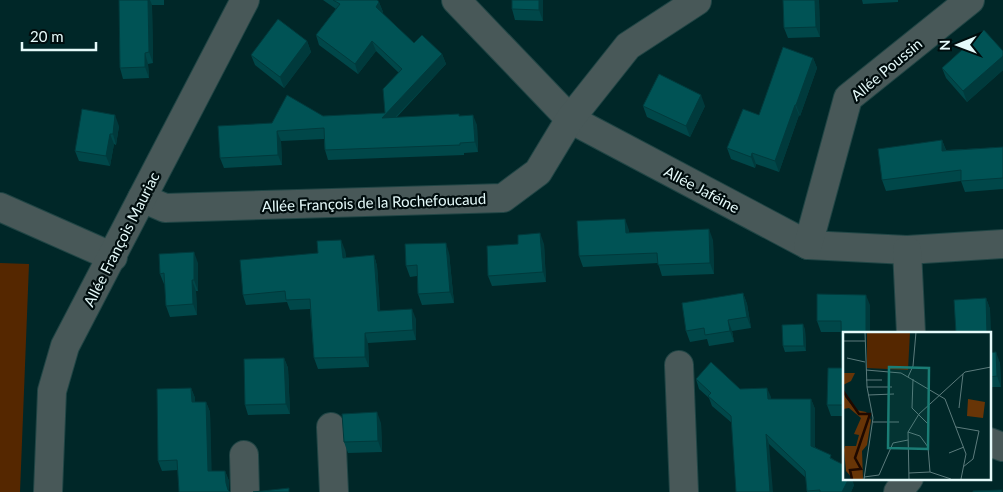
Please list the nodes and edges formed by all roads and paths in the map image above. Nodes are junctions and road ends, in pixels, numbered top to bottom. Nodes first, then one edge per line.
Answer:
1 (245, 0) edge
2 (456, 0) edge
3 (970, 0) edge
4 (697, 1) edge
5 (570, 119) junction
6 (142, 198) junction
7 (0, 207) edge
8 (1003, 244) edge
9 (808, 245) junction
10 (907, 250) junction
11 (113, 257) junction
12 (911, 332) edge
13 (680, 365) dead end
14 (331, 426) dead end
15 (990, 442) edge
16 (1003, 447) edge
17 (244, 455) dead end
18 (907, 480) edge
19 (48, 492) edge
20 (245, 492) edge
21 (334, 492) edge
22 (684, 492) edge
23 (898, 492) edge

1 - 6 street, Allée François Mauriac
2 - 5 street, Allée Jaféine
3 - 9 street, Allée Poussin
4 - 5 street, Allée François de la Rochefoucaud
5 - 6 street, Allée François de la Rochefoucaud
5 - 9 street, Allée Jaféine
6 - 11 street, Allée François Mauriac
7 - 11 street
8 - 10 street, Allée Jaféine
9 - 10 street, Allée Jaféine
10 - 12 street
11 - 19 street, Allée François Mauriac
13 - 22 street
14 - 21 street
15 - 16 street
17 - 20 street
18 - 23 street

